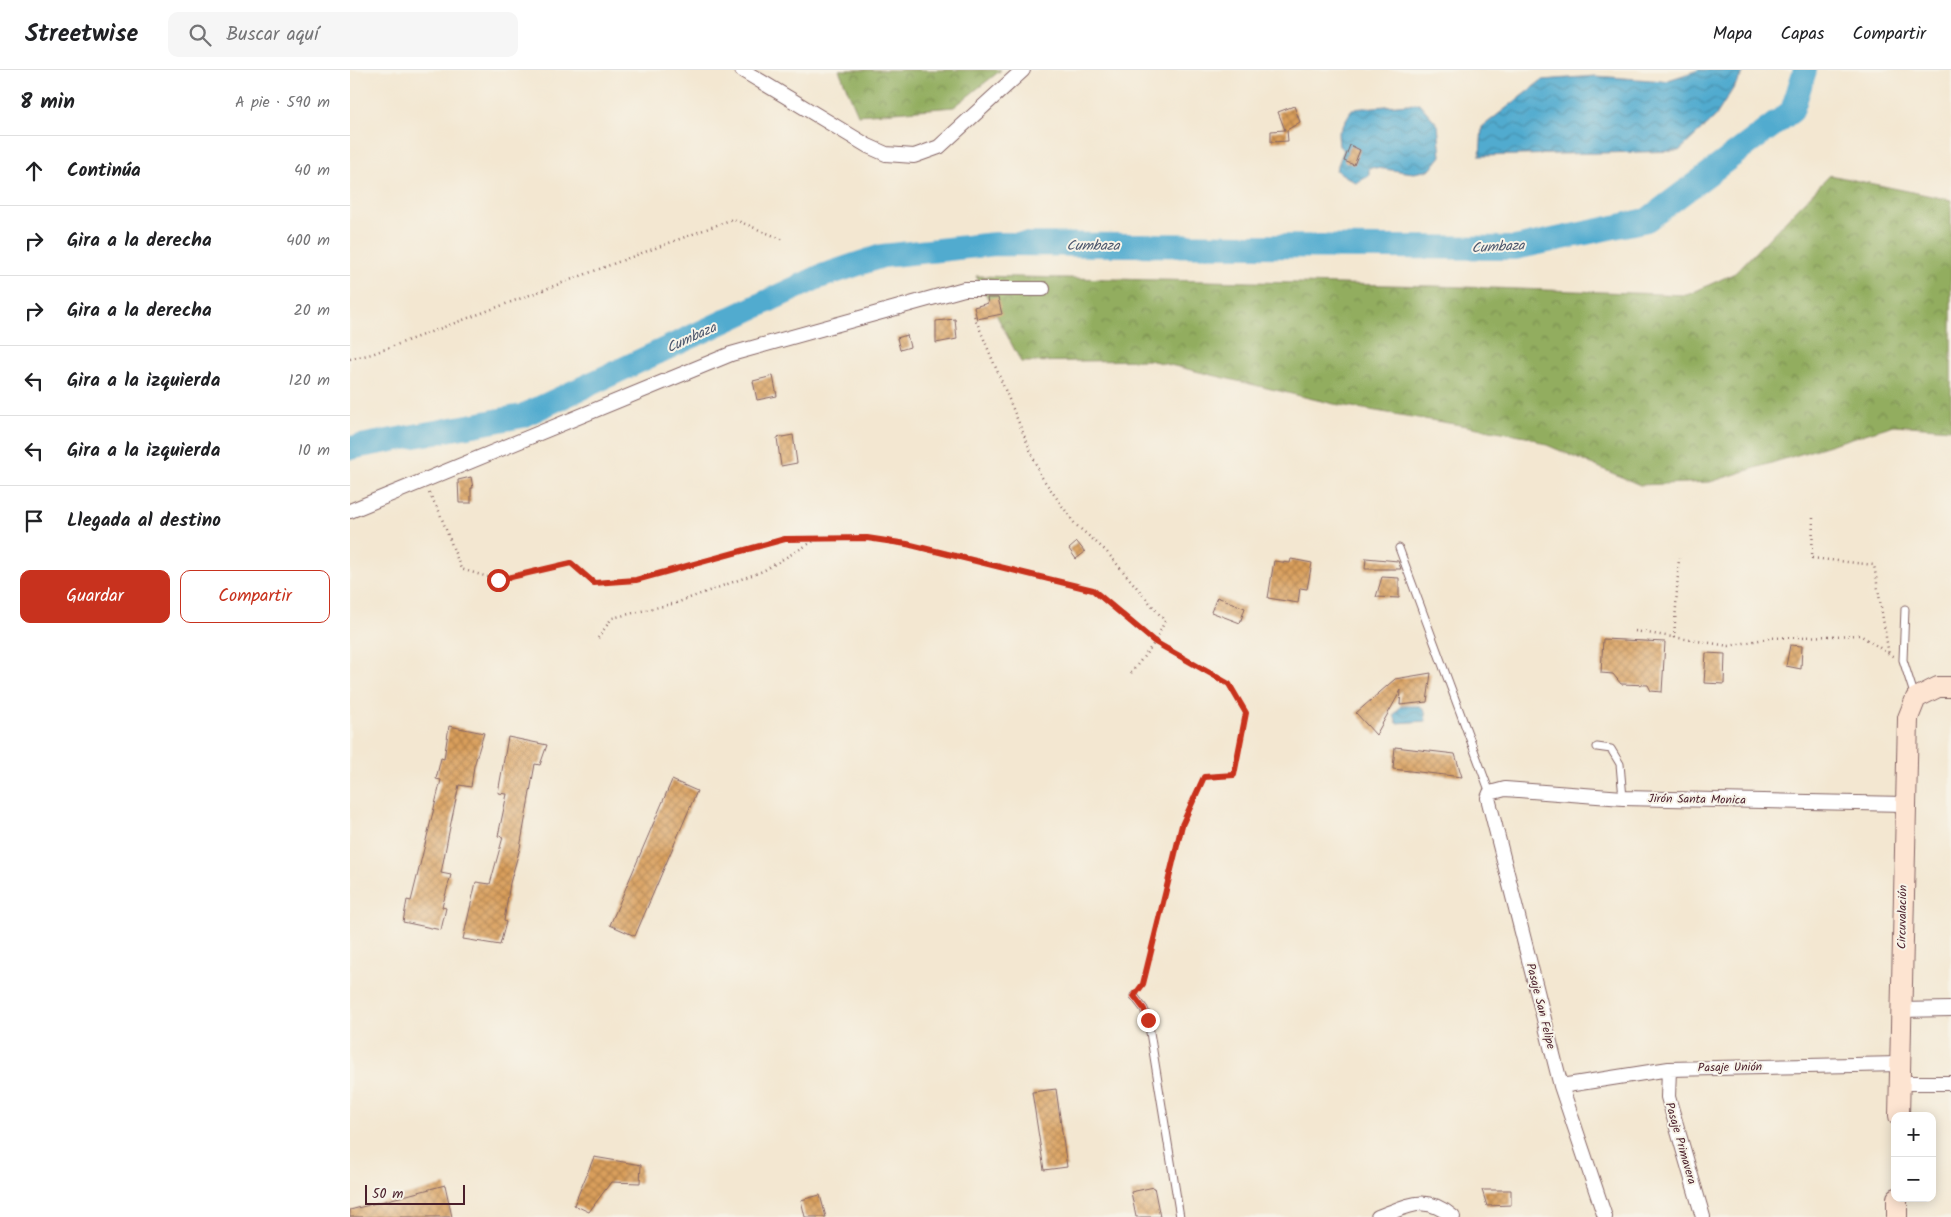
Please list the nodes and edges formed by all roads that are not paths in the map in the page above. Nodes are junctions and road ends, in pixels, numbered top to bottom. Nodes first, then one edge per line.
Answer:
1 (742, 70) edge
2 (1023, 70) edge
3 (1043, 289) dead end
4 (350, 511) edge
5 (1399, 548) dead end
6 (1905, 609) dead end
7 (1951, 687) edge
8 (1916, 698) junction
9 (1597, 747) dead end
10 (1490, 793) junction
11 (1623, 798) junction
12 (1905, 804) junction
13 (1134, 996) road end
14 (1951, 1009) edge
15 (1900, 1010) junction
16 (1669, 1069) junction
17 (1900, 1073) junction
18 (1951, 1083) edge
19 (1561, 1086) junction
20 (1899, 1112) edge
21 (1897, 1202) edge
22 (1180, 1217) edge
23 (1378, 1217) edge
24 (1454, 1217) edge
25 (1605, 1217) edge
26 (1703, 1217) edge
27 (1896, 1217) edge

1 - 2 street
3 - 4 street
5 - 10 lane
6 - 8 lane
7 - 8 main road
8 - 12 main road, Circuvalación
9 - 11 lane
10 - 11 street, Jirón Santa Monica
10 - 19 street, Pasaje San Felipe
11 - 12 street, Jirón Santa Monica
12 - 15 main road, Circuvalación
13 - 22 lane
14 - 15 street
15 - 17 main road, Circuvalación
16 - 17 street, Pasaje Unión
16 - 19 street, Pasaje Unión
16 - 26 street, Pasaje Primavera
17 - 18 street, Pasaje Unión
17 - 20 main road, Circuvalación
19 - 25 street, Pasaje San Felipe
21 - 27 main road
23 - 24 street

